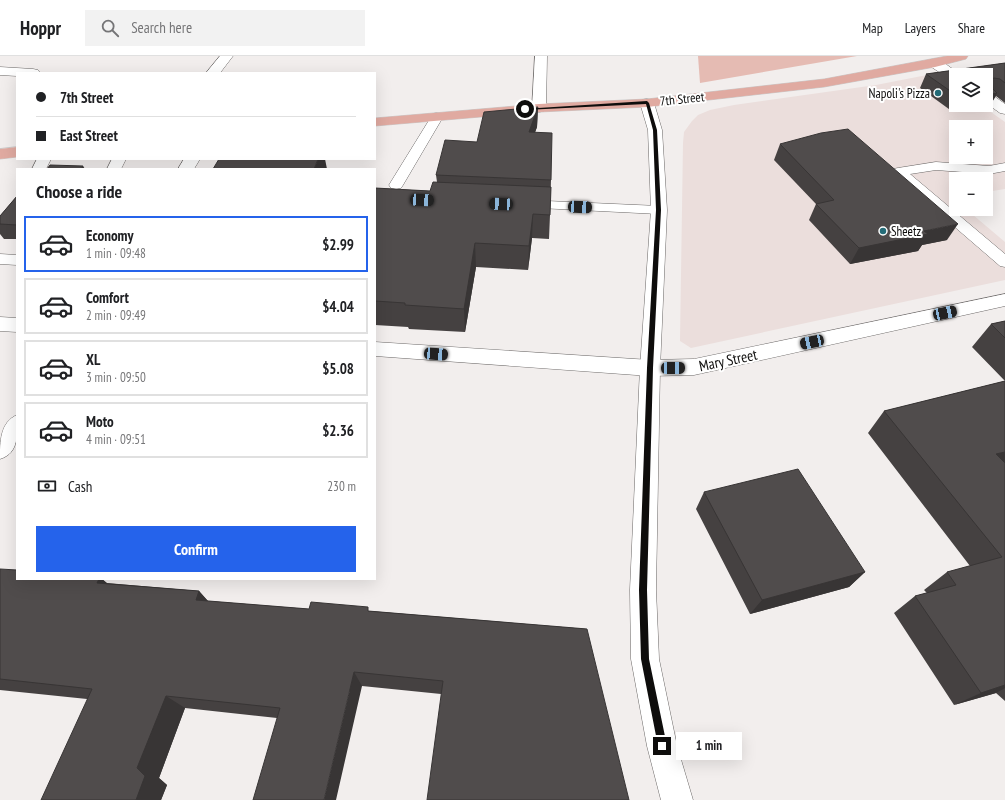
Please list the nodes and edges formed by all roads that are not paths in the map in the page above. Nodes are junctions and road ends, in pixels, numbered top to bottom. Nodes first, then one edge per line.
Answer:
1 (227, 56) edge
2 (541, 56) edge
3 (962, 56) edge
4 (935, 63) junction
5 (0, 71) edge
6 (16, 72) edge
7 (214, 72) edge
8 (949, 72) edge
9 (993, 102) edge
10 (647, 103) junction
11 (539, 108) junction
12 (1005, 110) edge
13 (437, 117) junction
14 (376, 122) edge
15 (16, 152) edge
16 (0, 154) edge
17 (1005, 167) edge
18 (396, 185) dead end
19 (509, 204) edge
20 (659, 210) junction
21 (0, 259) edge
22 (16, 260) edge
23 (1005, 262) edge
24 (0, 272) edge
25 (16, 272) edge
26 (1005, 300) edge
27 (0, 324) edge
28 (16, 325) edge
29 (376, 350) edge
30 (650, 368) junction
31 (16, 426) edge
32 (0, 450) edge
33 (677, 800) edge

1 - 7 street
2 - 11 street
3 - 4 main road, 7th Street
4 - 8 street
4 - 10 main road, 7th Street
5 - 6 street
9 - 12 street
10 - 11 main road, 7th Street
10 - 20 street
11 - 13 main road, 7th Street
13 - 14 main road, 7th Street
13 - 18 lane
15 - 16 main road
17 - 23 lane
19 - 20 lane
20 - 30 street
21 - 22 lane
24 - 25 lane
26 - 30 street, Mary Street
27 - 28 street
29 - 30 street, Mary Street
30 - 33 street
31 - 32 street

